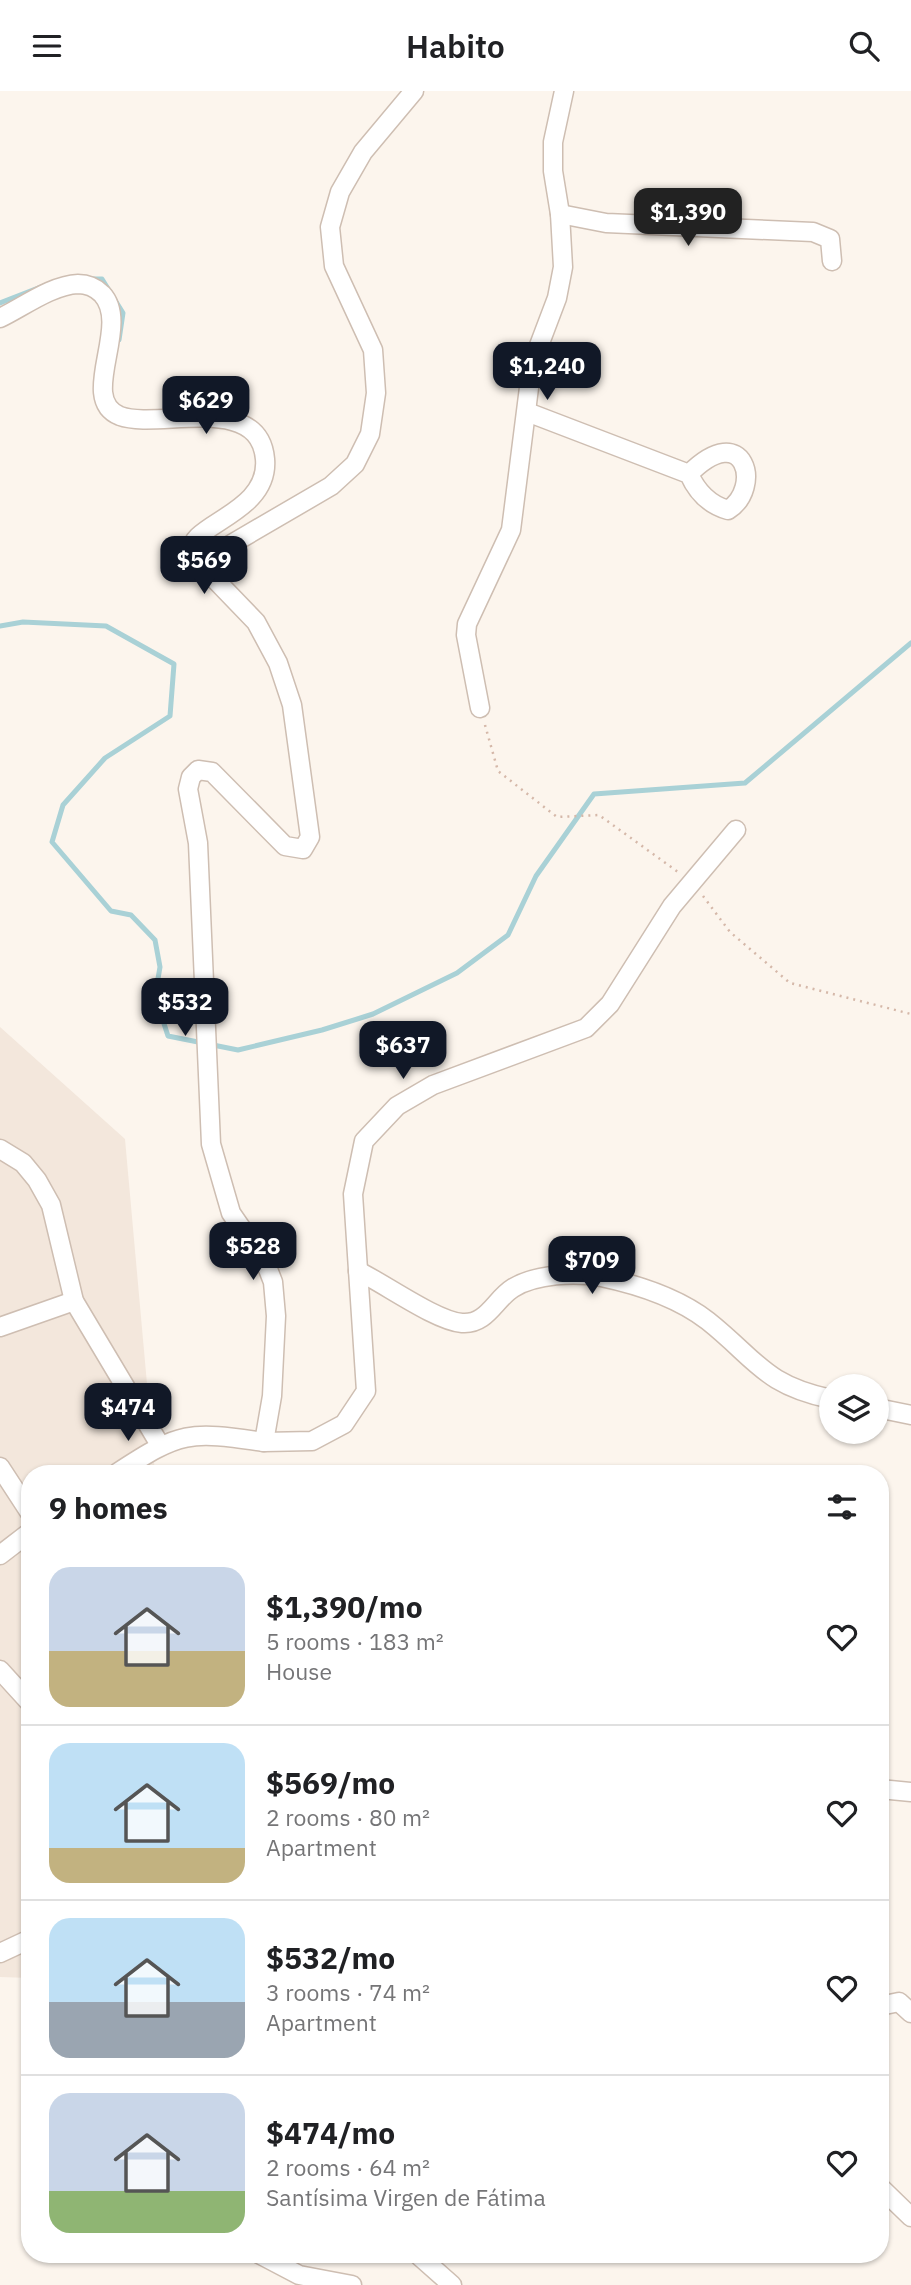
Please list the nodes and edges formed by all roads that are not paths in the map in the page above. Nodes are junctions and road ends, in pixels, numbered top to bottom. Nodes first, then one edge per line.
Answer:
1 (414, 91) edge
2 (564, 91) edge
3 (560, 213) junction
4 (832, 261) dead end
5 (0, 318) edge
6 (527, 412) junction
7 (690, 474) dead end
8 (202, 566) junction
9 (480, 708) road end
10 (736, 830) dead end
11 (0, 1149) edge
12 (358, 1271) junction
13 (74, 1301) junction
14 (0, 1327) edge
15 (819, 1395) edge
16 (889, 1410) edge
17 (911, 1415) edge
18 (264, 1442) junction
19 (160, 1445) junction
20 (129, 1465) edge
21 (0, 1467) edge
22 (21, 1499) edge
23 (21, 1539) edge
24 (0, 1555) edge
25 (0, 1670) edge
26 (21, 1693) edge
27 (889, 1790) edge
28 (911, 1792) edge
29 (21, 1943) edge
30 (0, 1953) edge
31 (889, 2005) edge
32 (911, 2013) edge
33 (889, 2196) edge
34 (911, 2217) edge
35 (276, 2263) edge
36 (427, 2263) edge
37 (352, 2285) edge
38 (452, 2285) edge

1 - 8 street
2 - 3 street
3 - 4 street
3 - 6 street
5 - 8 street
6 - 7 street
6 - 9 street
8 - 18 street
10 - 12 street
11 - 13 street
12 - 15 street
12 - 18 street
13 - 14 street
13 - 19 street
16 - 17 street
18 - 19 street
19 - 20 street
21 - 22 street
23 - 24 street
25 - 26 street
27 - 28 street
29 - 30 street
31 - 32 street
33 - 34 street
35 - 37 street
36 - 38 street

